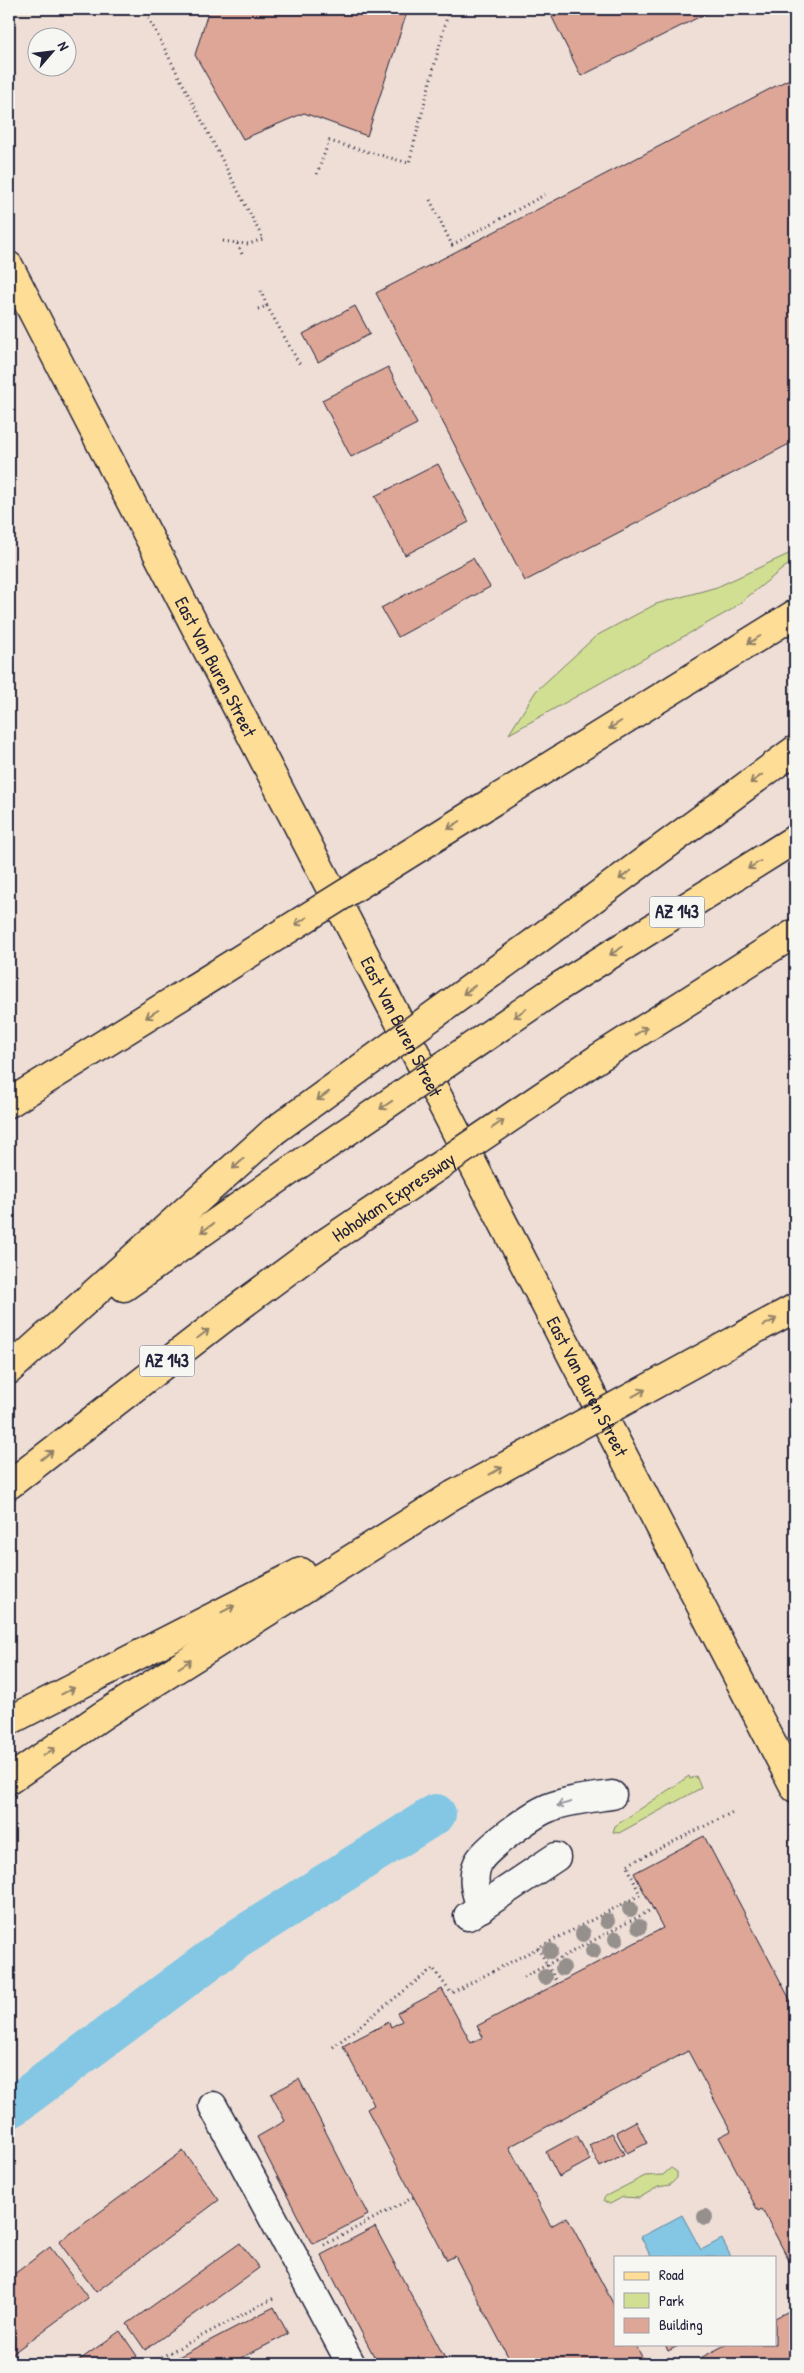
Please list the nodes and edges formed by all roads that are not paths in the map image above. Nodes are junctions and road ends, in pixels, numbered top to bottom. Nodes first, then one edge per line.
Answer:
1 (9, 266) edge
2 (795, 614) edge
3 (795, 750) edge
4 (795, 839) edge
5 (795, 933) edge
6 (9, 1103) edge
7 (795, 1308) edge
8 (9, 1371) edge
9 (9, 1485) edge
10 (453, 1494) junction
11 (9, 1721) edge
12 (792, 1772) edge
13 (9, 1780) edge
14 (612, 1795) dead end
15 (556, 1856) dead end
16 (213, 2106) dead end
17 (351, 2364) edge

1 - 12 main road, East Van Buren Street
2 -> 6 main road, bridge
3 -> 8 main road, bridge
4 -> 8 main road, AZ 143, bridge
9 -> 5 main road, Hohokam Expressway / AZ 143, bridge
10 -> 7 main road, bridge
11 -> 10 main road
13 -> 10 main road
14 -> 15 lane
16 - 17 lane

